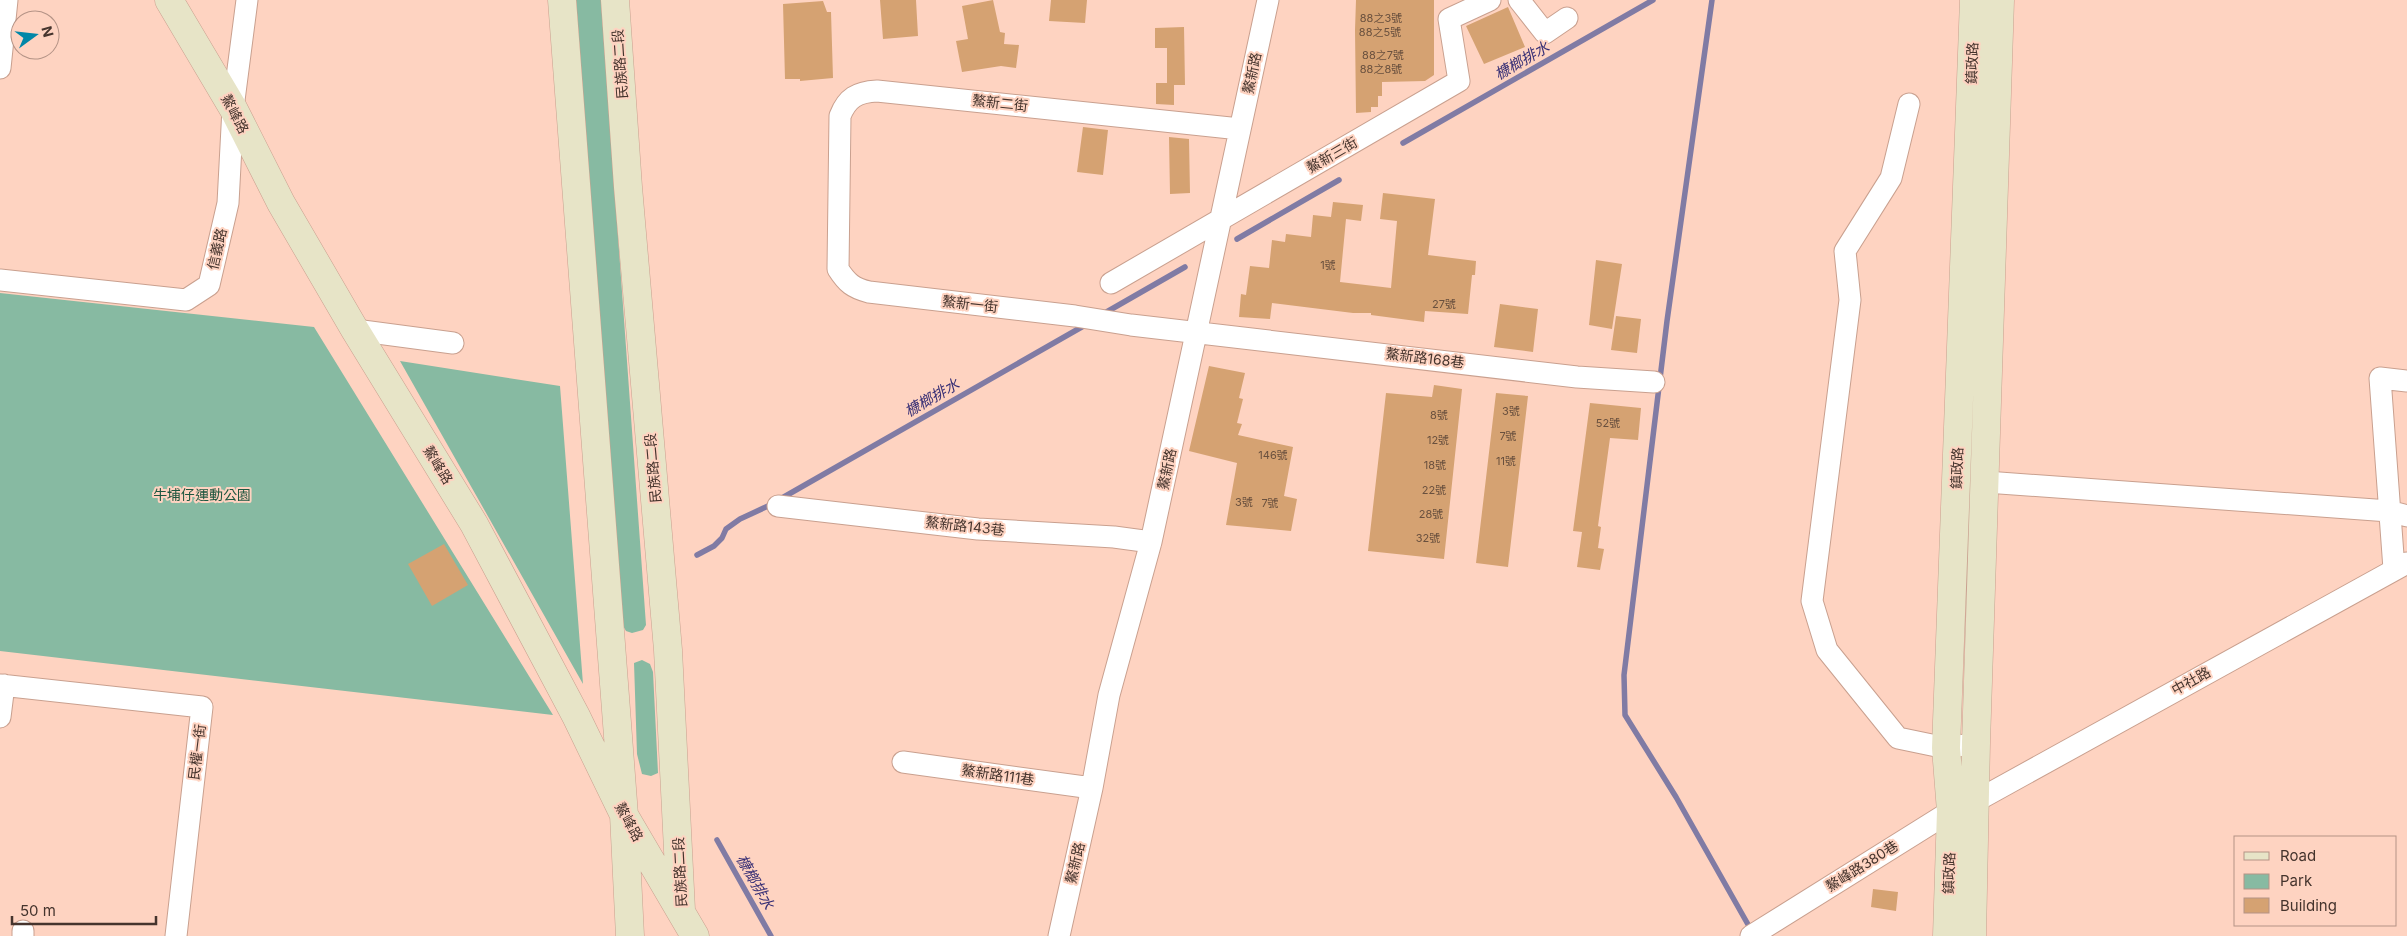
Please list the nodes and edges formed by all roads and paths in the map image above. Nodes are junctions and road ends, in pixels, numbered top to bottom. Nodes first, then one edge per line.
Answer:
1 (7, 0) edge
2 (169, 0) edge
3 (247, 0) edge
4 (562, 0) edge
5 (615, 0) edge
6 (1268, 0) edge
7 (1490, 0) edge
8 (1519, 0) edge
9 (1974, 0) edge
10 (2000, 0) edge
11 (1567, 18) dead end
12 (0, 68) edge
13 (1909, 104) dead end
14 (233, 108) junction
15 (1240, 129) junction
16 (839, 184) joint
17 (1221, 219) junction
18 (0, 280) edge
19 (1111, 283) dead end
20 (355, 330) junction
21 (1196, 331) junction
22 (453, 344) dead end
23 (2407, 381) edge
24 (1654, 382) dead end
25 (1986, 482) junction
26 (778, 506) dead end
27 (2398, 513) edge
28 (1152, 542) junction
29 (2401, 566) edge
30 (2, 685) edge
31 (0, 718) edge
32 (1976, 743) junction
33 (1946, 748) junction
34 (903, 762) dead end
35 (1092, 788) junction
36 (1976, 801) junction
37 (1951, 811) junction
38 (624, 815) junction
39 (687, 928) edge
40 (176, 936) edge
41 (630, 936) edge
42 (1059, 936) edge
43 (1751, 936) edge
44 (1946, 936) edge
45 (1972, 936) edge

1 - 12 street
2 - 14 street, 鰲峰路
3 - 14 street, 信義路
4 - 38 street
5 - 39 street, 民族路二段
6 - 15 street, 鰲新路
7 - 17 street, 鰲新三街
8 - 11 street
9 - 33 street, 鎮政路
10 - 25 street, 鎮政路
13 - 33 street
14 - 18 street, 信義路
14 - 20 street, 鰲峰路
15 - 16 street, 鰲新二街
15 - 17 street, 鰲新路
16 - 21 street, 鰲新一街
17 - 19 street, 鰲新三街
17 - 21 street, 鰲新路
20 - 22 street
20 - 38 street, 鰲峰路
21 - 24 street, 鰲新路168巷
21 - 28 street, 鰲新路
23 - 27 street
25 - 27 street
25 - 32 street, 鎮政路
26 - 28 street, 鰲新路143巷
27 - 29 street
28 - 35 street, 鰲新路
29 - 36 street, 中社路
30 - 31 street, 民權一街
30 - 40 street, 民權一街
32 - 33 street
32 - 36 street, 鎮政路
33 - 37 street, 鎮政路
34 - 35 street, 鰲新路111巷
35 - 42 street, 鰲新路
36 - 37 street, 鰲峰路380巷
36 - 45 street, 鎮政路
37 - 43 street, 鰲峰路380巷
37 - 44 street, 鎮政路
38 - 39 street, 鰲峰路
38 - 41 street

